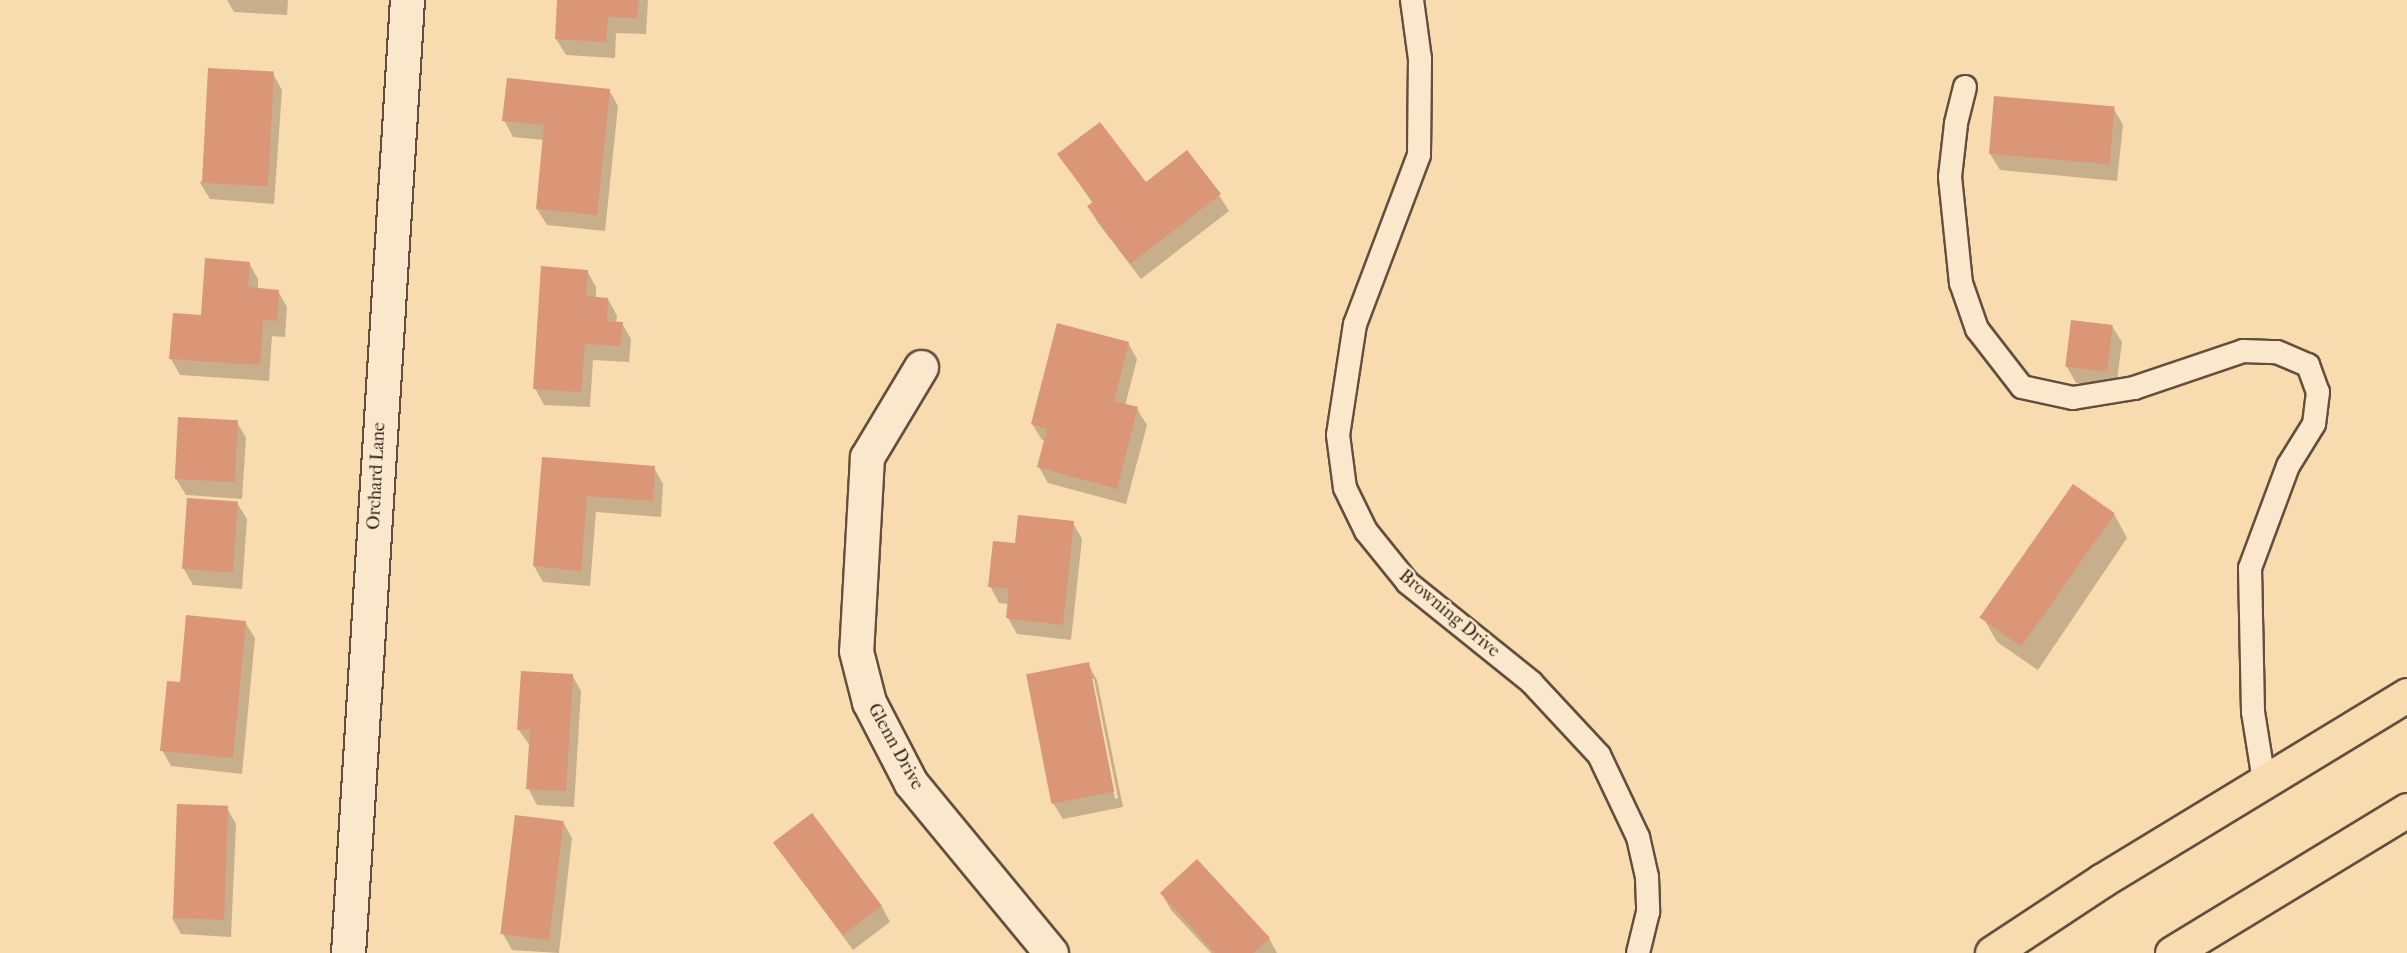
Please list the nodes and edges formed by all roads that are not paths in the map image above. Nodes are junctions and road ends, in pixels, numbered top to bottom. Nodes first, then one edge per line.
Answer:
1 (406, 0) edge
2 (1412, 0) edge
3 (1965, 87) dead end
4 (921, 367) dead end
5 (2407, 695) edge
6 (2264, 781) junction
7 (2407, 810) edge
8 (348, 953) edge
9 (1051, 953) edge
10 (1638, 953) edge
11 (1992, 953) edge
12 (2172, 953) edge

1 - 8 street, Orchard Lane
2 - 10 lane, Browning Drive
3 - 6 lane
4 - 9 street, Glenn Drive
5 - 6 main road
6 - 11 main road
7 - 12 main road

